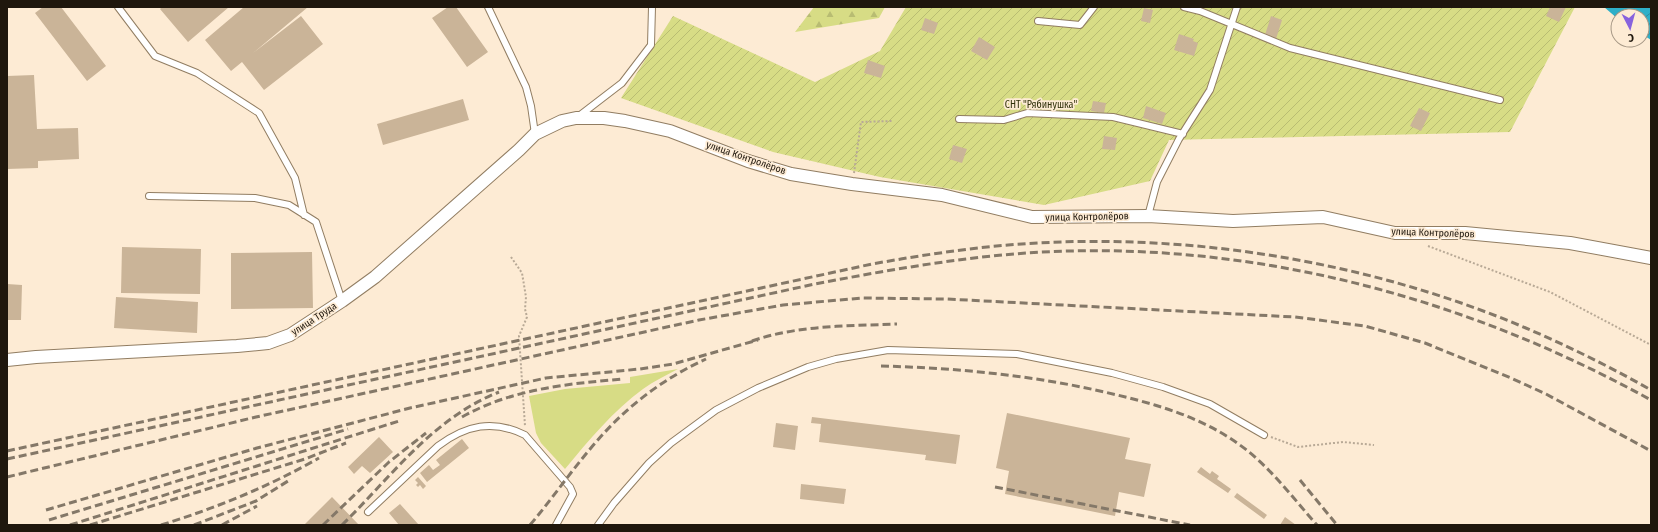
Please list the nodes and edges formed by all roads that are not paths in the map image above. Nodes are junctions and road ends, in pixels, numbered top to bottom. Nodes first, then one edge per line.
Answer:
1 (118, 7) edge
2 (488, 7) edge
3 (652, 7) edge
4 (1094, 7) edge
5 (1184, 7) edge
6 (1237, 7) edge
7 (1038, 21) dead end
8 (1231, 24) junction
9 (1500, 100) dead end
10 (576, 118) junction
11 (959, 119) dead end
12 (535, 134) junction
13 (1183, 134) junction
14 (149, 196) dead end
15 (304, 215) junction
16 (1148, 216) junction
17 (1651, 258) edge
18 (342, 301) junction
19 (7, 360) edge
20 (1264, 435) road end
21 (368, 512) dead end
22 (556, 525) edge
23 (598, 525) edge

1 - 15 lane
2 - 12 lane
3 - 10 lane
4 - 7 lane
5 - 8 lane
6 - 8 lane
8 - 9 lane
8 - 13 lane
10 - 12 street, улица Контролёров
10 - 16 street, улица Контролёров
11 - 13 lane
12 - 18 street, улица Труда
13 - 16 lane
14 - 15 lane
15 - 18 lane
16 - 17 street, улица Контролёров
18 - 19 street, улица Труда
20 - 23 lane
21 - 22 lane

